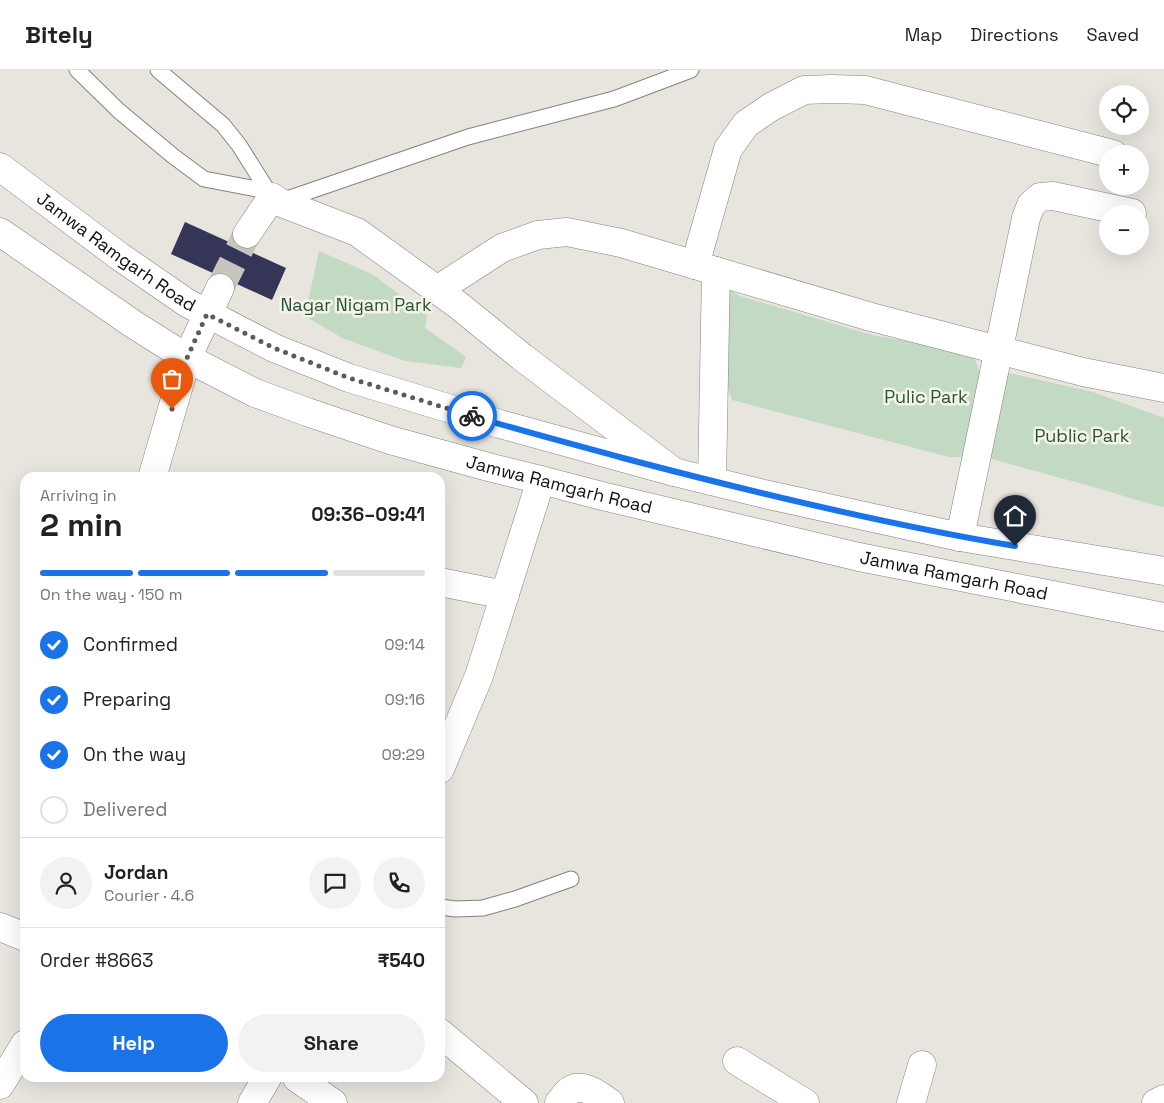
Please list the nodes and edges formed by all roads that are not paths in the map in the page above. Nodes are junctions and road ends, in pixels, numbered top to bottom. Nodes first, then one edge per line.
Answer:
1 (77, 70) edge
2 (158, 70) edge
3 (691, 70) edge
4 (1099, 150) edge
5 (0, 167) edge
6 (273, 197) junction
7 (1099, 206) edge
8 (0, 232) edge
9 (247, 234) tunnel mouth
10 (706, 268) junction
11 (220, 288) tunnel mouth
12 (437, 290) junction
13 (207, 314) junction
14 (998, 350) junction
15 (187, 358) junction
16 (1164, 388) edge
17 (154, 472) edge
18 (674, 472) junction
19 (542, 480) junction
20 (712, 481) junction
21 (960, 537) junction
22 (1164, 571) edge
23 (445, 583) edge
24 (505, 595) junction
25 (1164, 617) edge
26 (445, 757) edge
27 (571, 879) dead end
28 (445, 908) edge
29 (0, 927) edge
30 (20, 935) edge
31 (445, 1037) edge
32 (20, 1052) edge
33 (738, 1061) dead end
34 (922, 1065) dead end
35 (265, 1082) edge
36 (307, 1082) edge
37 (0, 1085) edge
38 (1164, 1099) edge
39 (252, 1103) edge
40 (333, 1103) edge
41 (524, 1103) edge
42 (559, 1103) edge
43 (610, 1103) edge
44 (805, 1103) edge
45 (911, 1103) edge
46 (1156, 1103) edge

1 - 6 lane
2 - 6 lane
3 - 6 lane
4 - 10 main road
5 - 13 main road, Jamwa Ramgarh Road
6 - 9 main road
6 - 12 main road
7 - 14 main road
8 - 15 main road, Jamwa Ramgarh Road
10 - 12 main road
10 - 14 main road
10 - 20 main road
11 - 13 main road
12 - 18 main road
13 - 15 main road
13 - 18 main road, Jamwa Ramgarh Road
14 - 16 main road
14 - 21 main road
15 - 17 main road
15 - 19 main road, Jamwa Ramgarh Road
18 - 20 main road, Jamwa Ramgarh Road
19 - 24 main road
19 - 25 main road, Jamwa Ramgarh Road
20 - 21 main road, Jamwa Ramgarh Road
21 - 22 main road, Jamwa Ramgarh Road
23 - 24 main road
24 - 26 main road
27 - 28 lane
29 - 30 main road
31 - 41 main road
32 - 37 main road
33 - 44 main road
34 - 45 main road
35 - 39 main road
36 - 40 main road
38 - 46 main road
42 - 43 main road

